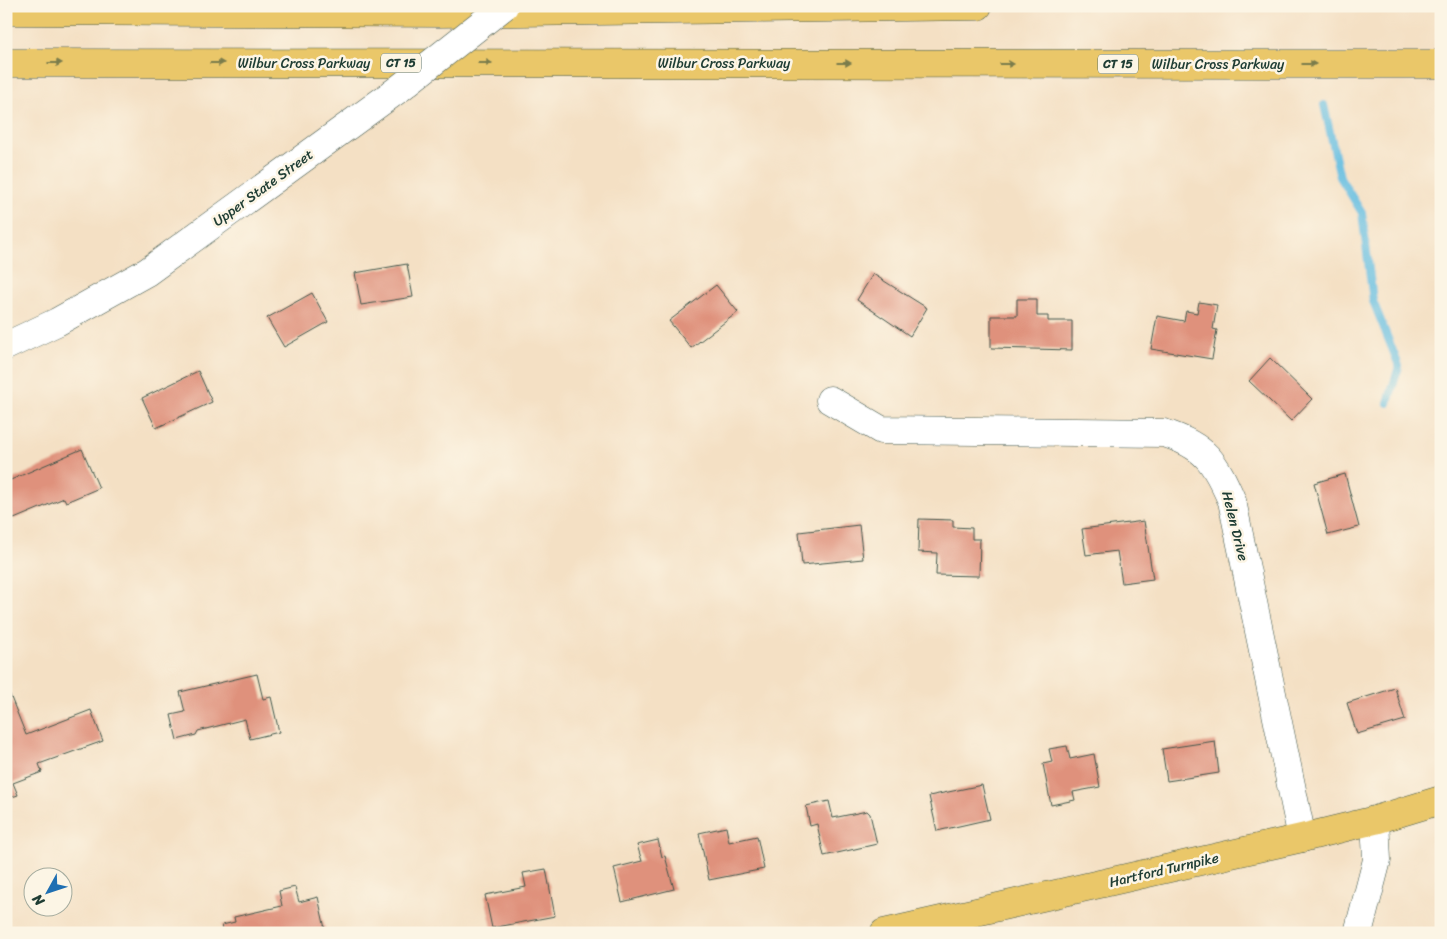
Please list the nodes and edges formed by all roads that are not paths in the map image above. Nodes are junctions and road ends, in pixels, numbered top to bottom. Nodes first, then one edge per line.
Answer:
1 (504, 6) edge
2 (978, 6) edge
3 (6, 11) edge
4 (6, 63) edge
5 (1441, 64) edge
6 (6, 346) edge
7 (830, 400) dead end
8 (1441, 800) edge
9 (1375, 820) junction
10 (1302, 838) junction
11 (884, 933) edge
12 (1358, 933) edge

1 - 6 street, Upper State Street, bridge
2 - 3 main road
4 -> 5 main road, Wilbur Cross Parkway / CT 15
7 - 10 street, Helen Drive
8 - 9 main road, Hartford Turnpike
9 - 10 main road, Hartford Turnpike
9 - 12 street
10 - 11 main road, Hartford Turnpike

